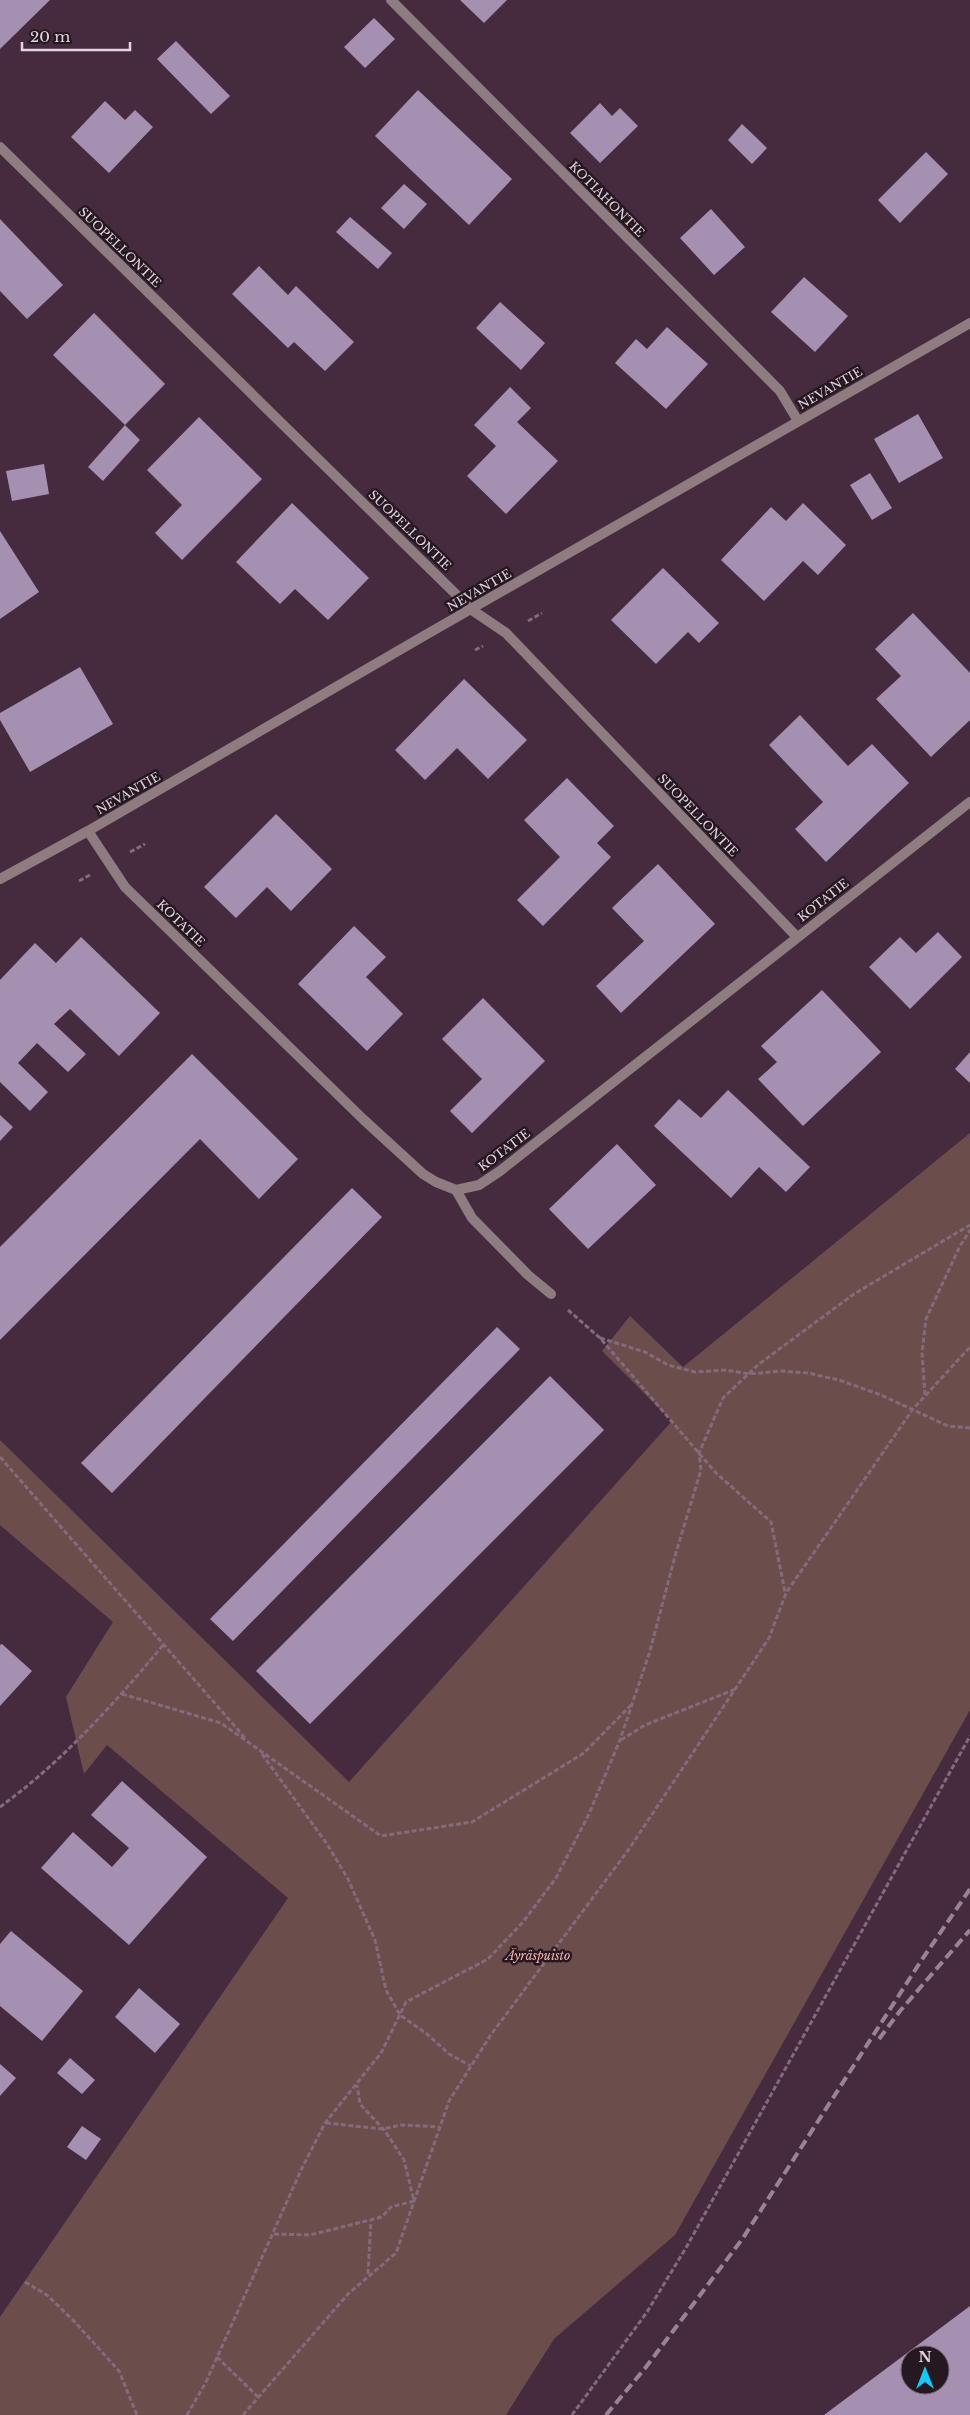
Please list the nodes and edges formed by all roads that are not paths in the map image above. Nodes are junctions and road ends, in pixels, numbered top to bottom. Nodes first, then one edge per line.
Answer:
1 (391, 0) edge
2 (0, 147) edge
3 (970, 323) edge
4 (798, 421) junction
5 (472, 610) junction
6 (970, 802) edge
7 (88, 831) junction
8 (0, 879) edge
9 (796, 936) junction
10 (456, 1190) junction
11 (551, 1294) road end

1 - 4 street, KOTIAHONTIE
2 - 5 street, SUOPELLONTIE
3 - 4 street, NEVANTIE
4 - 5 street, NEVANTIE
5 - 7 street, NEVANTIE
5 - 9 street, SUOPELLONTIE
6 - 9 street, KOTATIE
7 - 8 street, NEVANTIE
7 - 10 street, KOTATIE
9 - 10 street, KOTATIE
10 - 11 street

